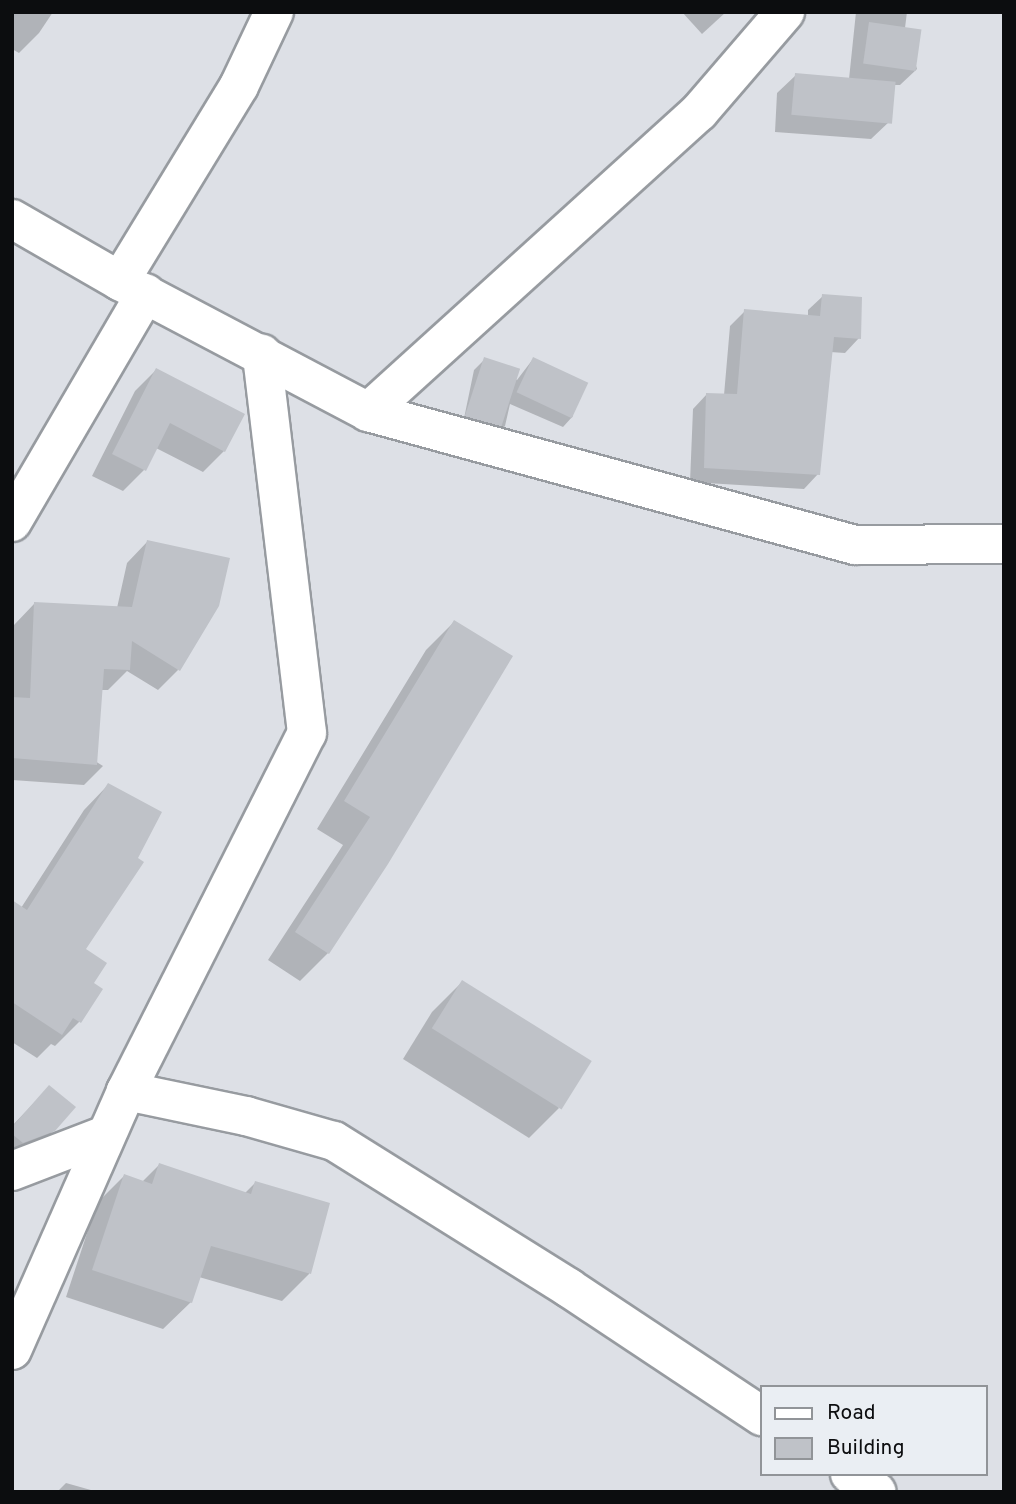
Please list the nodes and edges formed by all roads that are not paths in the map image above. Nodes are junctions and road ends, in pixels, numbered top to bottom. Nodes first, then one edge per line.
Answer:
1 (274, 12) edge
2 (785, 12) edge
3 (12, 219) edge
4 (133, 287) junction
5 (262, 354) junction
6 (368, 412) junction
7 (12, 523) edge
8 (1004, 544) edge
9 (126, 1091) junction
10 (106, 1135) junction
11 (12, 1171) edge
12 (12, 1350) edge
13 (760, 1415) edge
14 (853, 1476) edge
15 (877, 1492) edge

1 - 4 street
2 - 6 street
3 - 4 street
4 - 5 street
4 - 7 street
5 - 6 street
5 - 9 street
6 - 8 street
9 - 10 street
9 - 13 street
10 - 11 street
10 - 12 street
14 - 15 street

